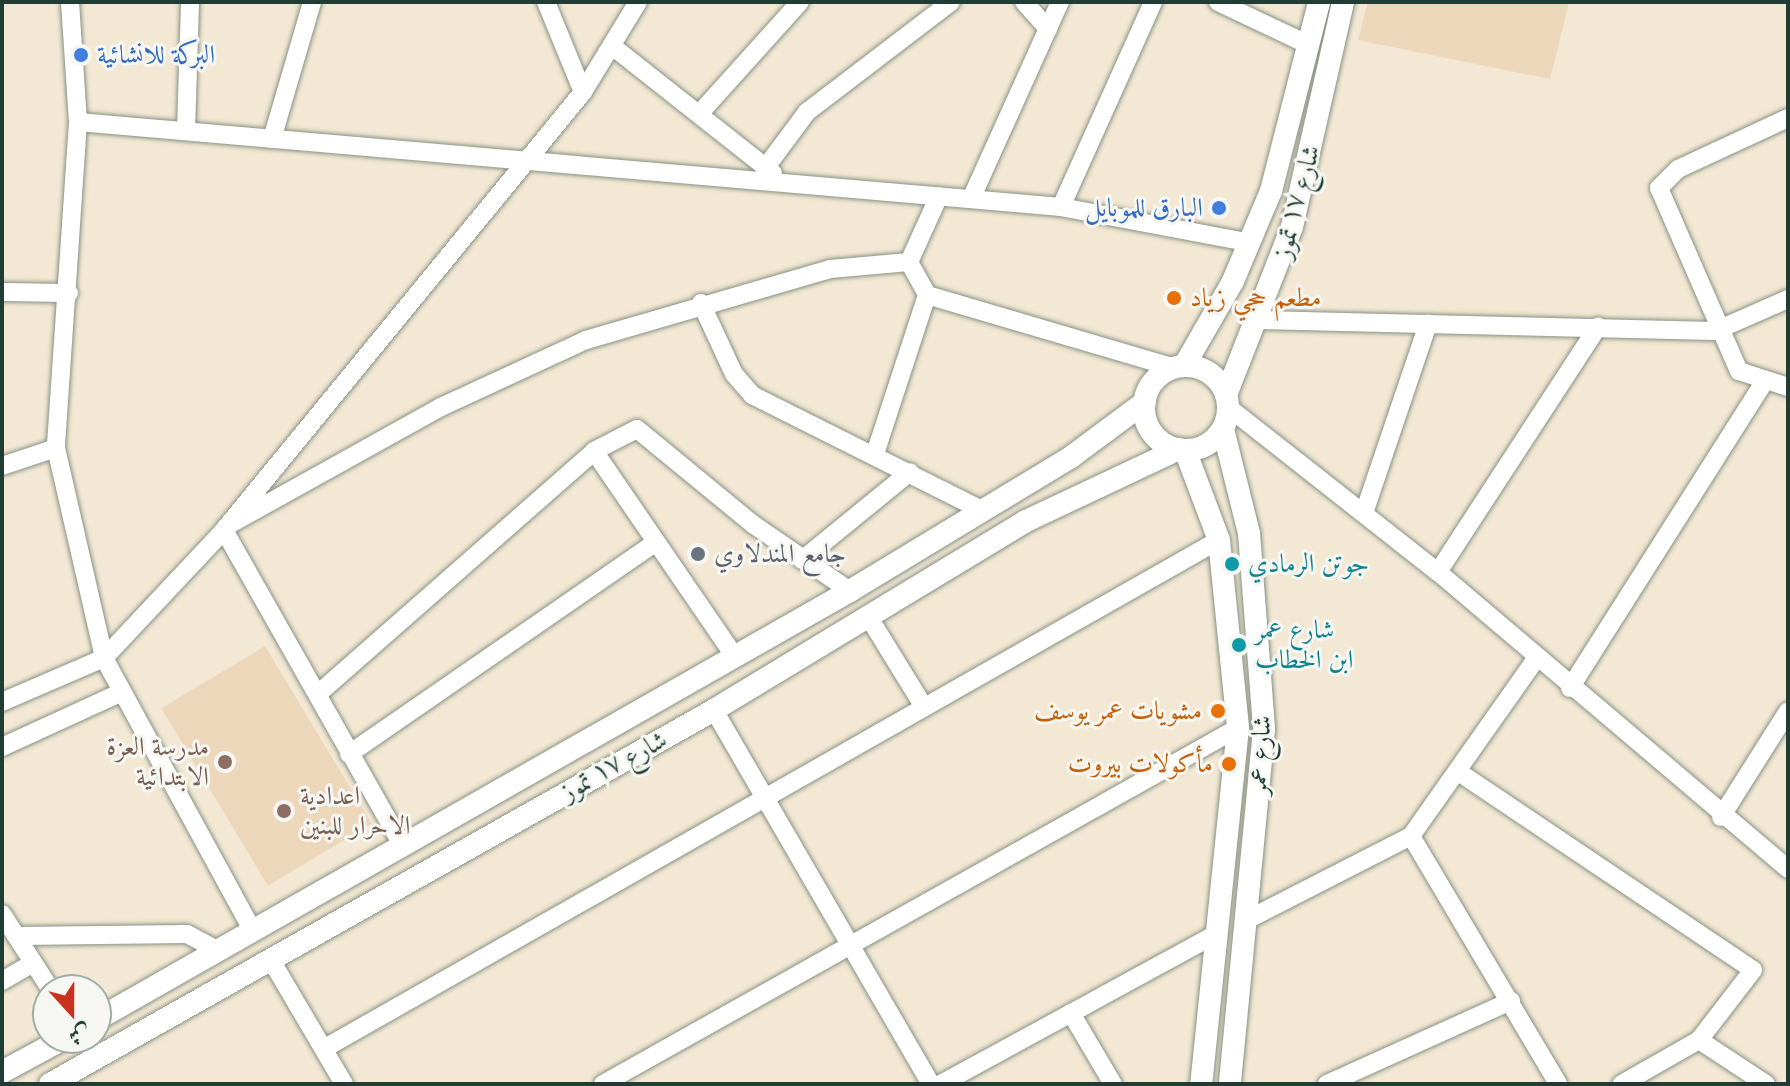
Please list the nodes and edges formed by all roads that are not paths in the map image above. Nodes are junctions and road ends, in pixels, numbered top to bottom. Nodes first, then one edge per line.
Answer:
1 (70, 2) edge
2 (190, 2) edge
3 (312, 2) edge
4 (546, 2) edge
5 (638, 2) edge
6 (800, 2) edge
7 (951, 2) edge
8 (1024, 2) edge
9 (1060, 2) edge
10 (1153, 2) edge
11 (1218, 2) edge
12 (1319, 2) edge
13 (1343, 2) edge
14 (1048, 29) junction
15 (1309, 45) junction
16 (612, 46) junction
17 (583, 92) junction
18 (700, 113) junction
19 (1788, 118) edge
20 (78, 122) junction
21 (186, 131) junction
22 (272, 139) junction
23 (528, 159) junction
24 (766, 167) junction
25 (786, 182) junction
26 (939, 196) junction
27 (971, 199) junction
28 (1061, 207) junction
29 (1251, 243) junction
30 (909, 262) junction
31 (2, 292) edge
32 (69, 293) junction
33 (927, 295) junction
34 (1788, 299) edge
35 (701, 303) junction
36 (1259, 320) junction
37 (1428, 324) junction
38 (1598, 327) junction
39 (1715, 331) junction
40 (1180, 367) junction
41 (1763, 384) junction
42 (1788, 387) edge
43 (1145, 402) junction
44 (1226, 410) junction
45 (56, 448) junction
46 (1182, 450) junction
47 (594, 451) junction
48 (875, 454) junction
49 (2, 466) edge
50 (910, 472) junction
51 (982, 510) junction
52 (1364, 513) junction
53 (226, 528) junction
54 (1219, 540) junction
55 (652, 545) junction
56 (802, 560) junction
57 (1438, 572) junction
58 (850, 591) junction
59 (868, 616) junction
60 (735, 657) junction
61 (104, 658) junction
62 (1535, 660) junction
63 (1570, 688) junction
64 (122, 692) junction
65 (319, 693) junction
66 (2, 702) edge
67 (924, 707) junction
68 (714, 710) junction
69 (1788, 711) edge
70 (1238, 728) junction
71 (2, 747) edge
72 (349, 754) junction
73 (1460, 773) junction
74 (768, 798) junction
75 (1721, 817) junction
76 (1411, 836) junction
77 (403, 847) junction
78 (1788, 869) edge
79 (2, 914) edge
80 (1247, 920) junction
81 (252, 930) junction
82 (17, 936) junction
83 (1213, 936) junction
84 (855, 946) junction
85 (217, 950) junction
86 (271, 960) junction
87 (33, 963) junction
88 (40, 974) edge
89 (2, 981) edge
90 (1511, 1001) junction
91 (112, 1011) edge
92 (1071, 1013) junction
93 (1699, 1040) junction
94 (325, 1048) junction
95 (35, 1054) edge
96 (2, 1072) edge
97 (50, 1084) edge
98 (344, 1084) edge
99 (603, 1084) edge
100 (931, 1084) edge
101 (941, 1084) edge
102 (1113, 1084) edge
103 (1201, 1084) edge
104 (1230, 1084) edge
105 (1327, 1084) edge
106 (1558, 1084) edge
107 (1622, 1084) edge
108 (1766, 1084) edge

1 - 20 street
2 - 21 street
3 - 22 street
4 - 17 street
5 - 16 street
6 - 18 street
7 - 24 street
8 - 14 street
9 - 14 street
10 - 28 street
11 - 15 street
12 - 15 main road, شارع ١٧ تموز
13 - 36 main road, شارع ١٧ تموز
14 - 27 street
15 - 29 main road, شارع ١٧ تموز
16 - 17 street
16 - 18 street
17 - 23 street
18 - 24 street
19 - 39 street
20 - 21 street
20 - 32 street
21 - 22 street
22 - 23 street
23 - 25 street
23 - 53 street
24 - 25 street
25 - 26 street
26 - 27 street
26 - 30 street
27 - 28 street
28 - 29 street
29 - 40 main road, شارع ١٧ تموز
30 - 33 street
30 - 35 street
31 - 32 street
32 - 45 street
33 - 40 street
33 - 48 street
34 - 39 street
35 - 48 street
35 - 53 street
36 - 37 street
36 - 44 main road, شارع ١٧ تموز
37 - 38 street
37 - 52 street
38 - 39 street
38 - 57 street
39 - 41 street
40 - 43 main road
40 - 44 main road
41 - 42 street
41 - 63 street
43 - 46 main road
43 - 51 main road, شارع ١٧ تموز
44 - 46 main road
44 - 52 street
44 - 80 main road, شارع عمر
45 - 49 street
45 - 61 street
46 - 54 main road, شارع عمر
46 - 59 main road, شارع ١٧ تموز
47 - 55 street
47 - 56 street
47 - 65 street
48 - 50 street
50 - 51 street
50 - 56 street
51 - 58 main road, شارع ١٧ تموز
52 - 57 street
53 - 61 street
53 - 65 street
54 - 67 street
54 - 70 main road, شارع عمر
55 - 60 street
55 - 72 street
56 - 58 street
57 - 62 street
58 - 60 main road, شارع ١٧ تموز
59 - 67 street
59 - 68 main road, شارع ١٧ تموز
60 - 77 main road, شارع ١٧ تموز
61 - 64 street
61 - 66 street
62 - 63 street
62 - 73 street
63 - 75 street
64 - 71 street
64 - 81 street
65 - 72 street
67 - 74 street
68 - 74 street
68 - 86 main road, شارع ١٧ تموز
69 - 75 street
70 - 83 main road, شارع عمر
70 - 84 street
72 - 77 street
73 - 76 street
73 - 93 street
74 - 84 street
74 - 94 street
75 - 78 street
76 - 80 street
76 - 90 street
77 - 81 main road, شارع ١٧ تموز
79 - 82 street
80 - 104 main road, شارع عمر
81 - 85 main road, شارع ١٧ تموز
82 - 85 street
82 - 87 street
83 - 92 street
83 - 103 main road, شارع عمر
84 - 99 street
84 - 100 street
85 - 91 main road, شارع ١٧ تموز
86 - 94 street
86 - 97 main road, شارع ١٧ تموز
87 - 88 street
87 - 89 street
90 - 105 street
90 - 106 street
92 - 101 street
92 - 102 street
93 - 107 street
93 - 108 street
94 - 98 street
95 - 96 main road

